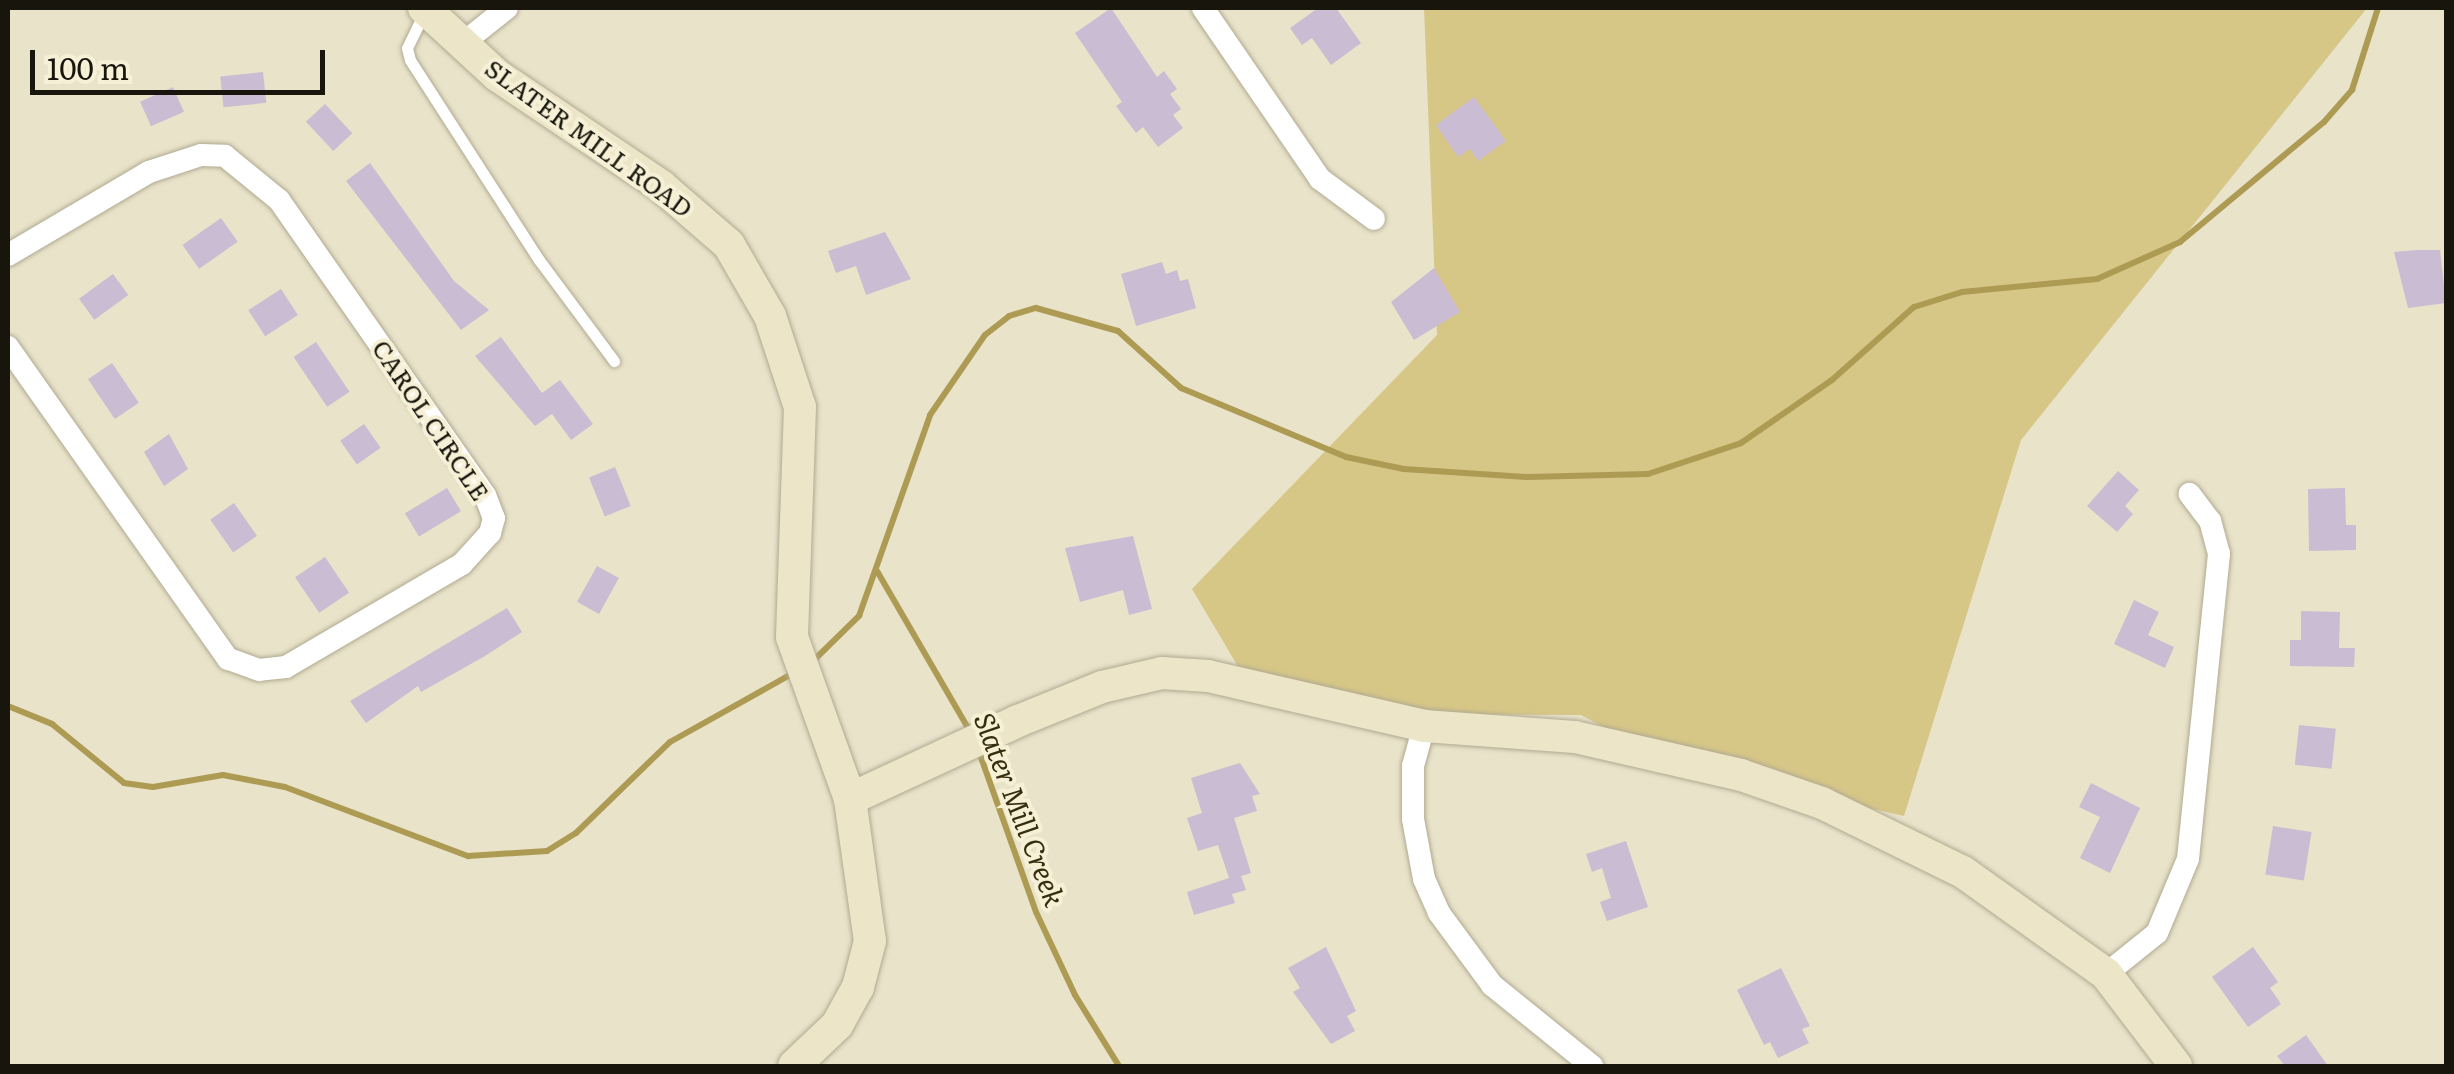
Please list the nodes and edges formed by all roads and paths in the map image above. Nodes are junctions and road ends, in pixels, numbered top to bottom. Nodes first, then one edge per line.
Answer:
1 (507, 8) edge
2 (1203, 8) edge
3 (425, 9) edge
4 (463, 43) junction
5 (1374, 219) dead end
6 (8, 255) edge
7 (8, 347) edge
8 (614, 360) dead end
9 (2190, 494) dead end
10 (1424, 726) junction
11 (850, 799) junction
12 (2106, 974) junction
13 (794, 1066) edge
14 (1592, 1066) edge
15 (2176, 1066) edge

1 - 4 street
2 - 5 street
3 - 4 street, SLATER MILL ROAD
3 - 8 lane
4 - 11 street, SLATER MILL ROAD
6 - 7 street, CAROL CIRCLE
9 - 12 street
10 - 11 street
10 - 12 street
10 - 14 street
11 - 13 street, SLATER MILL ROAD
12 - 15 street

